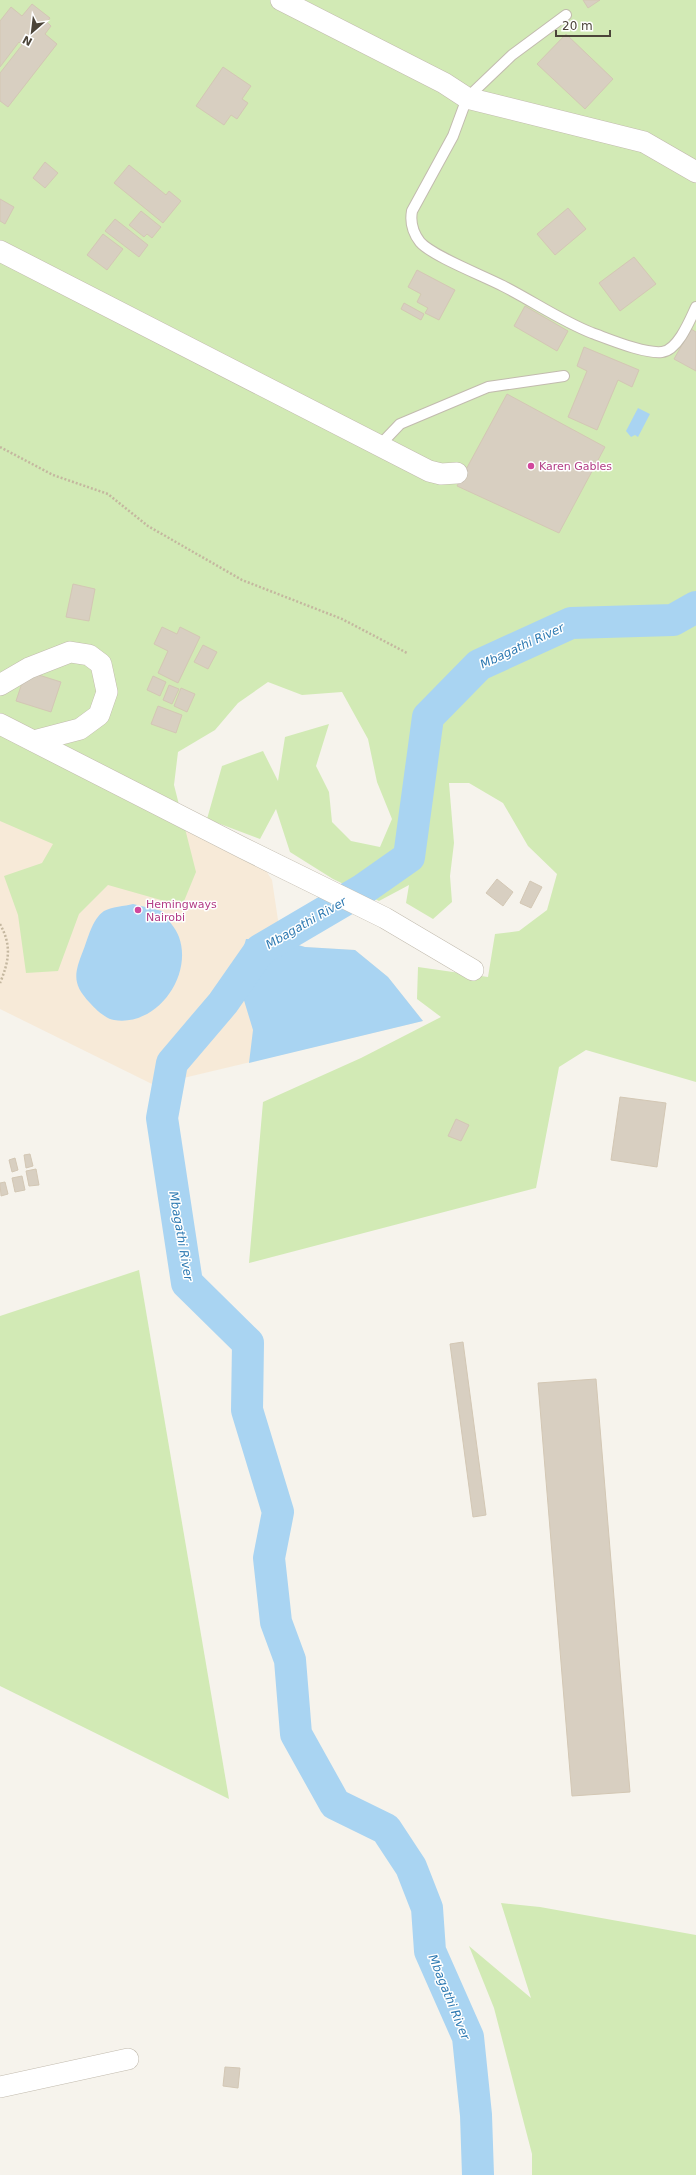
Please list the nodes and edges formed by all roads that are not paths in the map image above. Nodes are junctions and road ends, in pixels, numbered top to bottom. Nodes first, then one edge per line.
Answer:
1 (281, 0) edge
2 (566, 14) dead end
3 (467, 98) junction
4 (696, 172) edge
5 (0, 251) edge
6 (696, 308) edge
7 (564, 376) dead end
8 (379, 446) junction
9 (457, 473) dead end
10 (0, 685) edge
11 (0, 724) edge
12 (34, 741) junction
13 (473, 970) dead end
14 (128, 2059) dead end
15 (0, 2087) edge

1 - 3 street
2 - 3 lane
3 - 4 street
3 - 6 lane
5 - 8 street
7 - 8 lane
8 - 9 street
10 - 12 street
11 - 12 street
12 - 13 street
14 - 15 street

